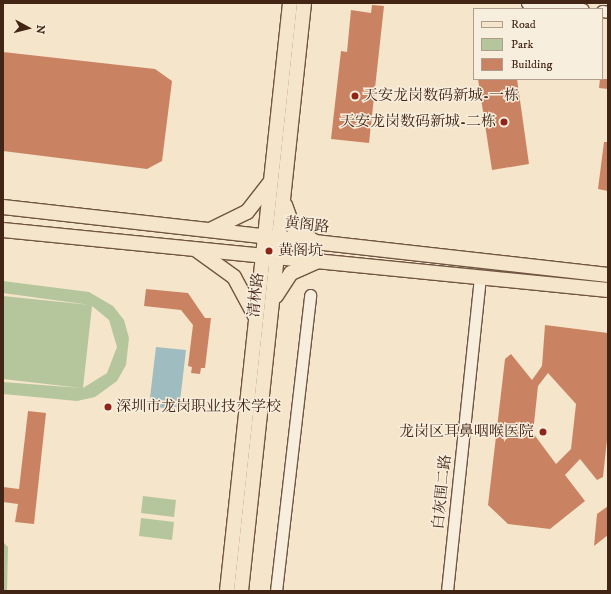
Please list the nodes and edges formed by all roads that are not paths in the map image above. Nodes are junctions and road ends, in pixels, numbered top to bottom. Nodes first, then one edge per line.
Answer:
1 (290, 3) edge
2 (304, 3) edge
3 (527, 3) edge
4 (574, 8) edge
5 (271, 177) junction
6 (284, 193) junction
7 (3, 207) edge
8 (3, 230) edge
9 (204, 230) junction
10 (265, 237) junction
11 (279, 239) junction
12 (324, 244) junction
13 (191, 248) junction
14 (263, 255) junction
15 (277, 256) junction
16 (322, 261) junction
17 (608, 275) edge
18 (480, 277) junction
19 (608, 290) edge
20 (310, 295) dead end
21 (272, 306) junction
22 (256, 320) junction
23 (249, 390) junction
24 (263, 392) junction
25 (227, 591) edge
26 (241, 591) edge
27 (276, 591) edge
28 (447, 591) edge

1 - 5 main road, 清林路
2 - 6 main road, 清林路
3 - 4 street
5 - 9 main road
5 - 10 main road, 清林路
6 - 11 main road, 清林路
6 - 12 main road
7 - 9 main road, 黄阁路
8 - 13 main road
9 - 10 main road, 黄阁路
10 - 11 main road, 黄阁路
10 - 14 main road, 清林路
11 - 12 main road, 黄阁路
11 - 15 main road, 清林路
12 - 17 main road, 黄阁路
13 - 14 main road
13 - 22 main road
14 - 15 main road
14 - 22 main road, 清林路
15 - 16 main road
15 - 21 main road, 清林路
16 - 18 main road
16 - 21 main road
18 - 19 main road
18 - 28 street, 白灰围二路
20 - 27 street
21 - 24 main road, 清林路
22 - 23 main road, 清林路
23 - 24 main road
23 - 25 main road, 清林路
24 - 26 main road, 清林路

